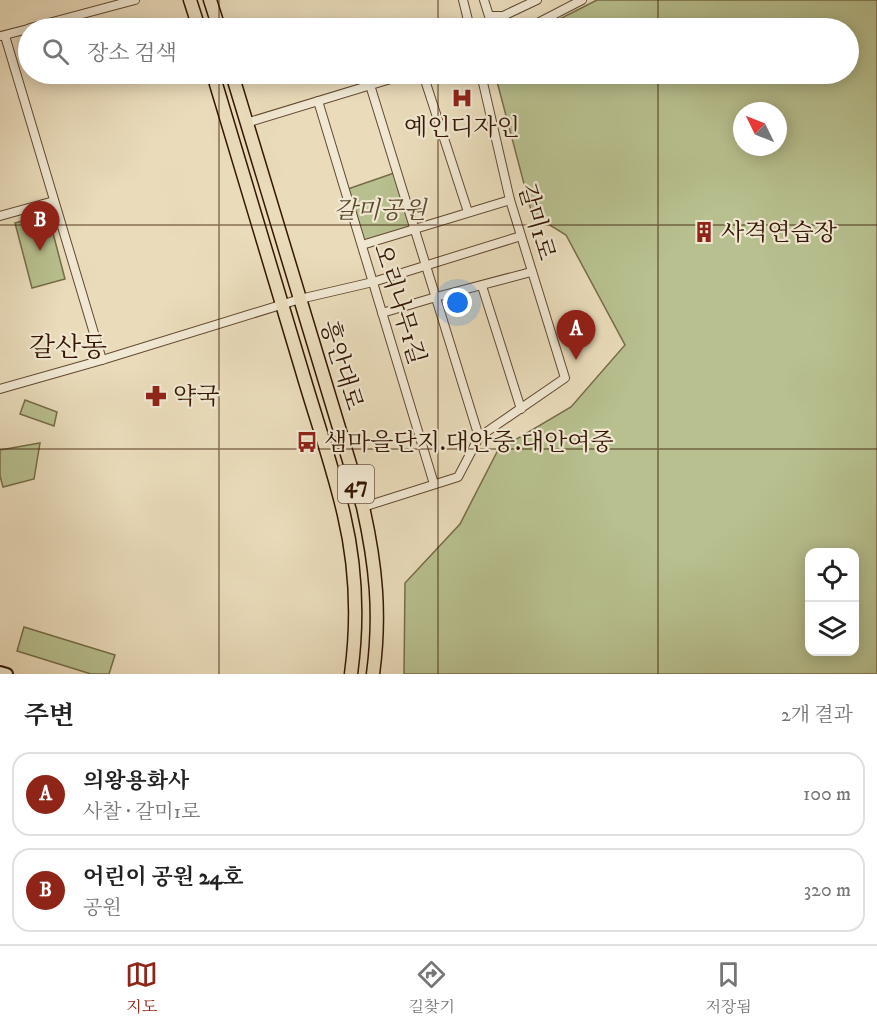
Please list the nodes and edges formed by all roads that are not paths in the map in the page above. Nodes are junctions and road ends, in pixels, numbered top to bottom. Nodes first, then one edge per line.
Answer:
1 (135, 0) edge
2 (190, 0) edge
3 (210, 0) edge
4 (463, 0) edge
5 (484, 0) edge
6 (537, 0) edge
7 (582, 0) edge
8 (69, 18) edge
9 (196, 18) edge
10 (216, 18) edge
11 (468, 18) edge
12 (547, 18) edge
13 (18, 32) edge
14 (2, 36) edge
15 (216, 84) edge
16 (235, 84) edge
17 (373, 84) edge
18 (426, 84) edge
19 (483, 84) edge
20 (370, 85) junction
21 (318, 101) junction
22 (246, 123) junction
23 (510, 200) junction
24 (54, 201) junction
25 (468, 212) junction
26 (0, 216) edge
27 (415, 230) junction
28 (520, 236) junction
29 (362, 245) junction
30 (426, 266) junction
31 (291, 269) junction
32 (531, 272) junction
33 (274, 274) junction
34 (373, 282) junction
35 (482, 286) junction
36 (436, 297) junction
37 (300, 299) junction
38 (283, 305) junction
39 (382, 313) junction
40 (102, 360) junction
41 (0, 389) edge
42 (521, 409) junction
43 (479, 437) junction
44 (434, 484) junction
45 (363, 507) junction
46 (0, 672) edge
47 (7, 674) edge
48 (351, 674) edge
49 (373, 674) edge

1 - 8 street
2 - 9 main road
3 - 10 main road
4 - 11 street
5 - 6 street
7 - 12 street
13 - 14 street
14 - 24 street
15 - 33 main road, 흥안대로 / 47
16 - 22 main road, 흥안대로 / 47
17 - 20 street
18 - 25 street
19 - 23 street, 갈미1로
20 - 21 street
20 - 27 street
21 - 22 street
21 - 29 street, 오리나무1길
22 - 31 main road, 흥안대로 / 47
23 - 25 street
23 - 28 street, 갈미1로
24 - 26 street
24 - 40 street
25 - 27 street
27 - 29 street
27 - 30 street
28 - 30 street
28 - 32 street, 갈미1로
29 - 34 street, 오리나무1길
30 - 34 street
30 - 36 street
31 - 33 main road
31 - 37 main road, 흥안대로 / 47
32 - 35 street
32 - 42 street, 갈미1로
33 - 38 main road, 흥안대로 / 47
34 - 37 street
34 - 39 street, 오리나무1길
35 - 36 street
35 - 42 street
36 - 39 street
36 - 43 street
37 - 38 street
37 - 45 main road, 흥안대로 / 47
38 - 40 street
38 - 48 main road, 흥안대로 / 47
39 - 44 street, 오리나무1길
40 - 41 street
42 - 43 street
43 - 44 street
44 - 45 street
45 - 49 main road, 흥안대로 / 47
46 - 47 street

